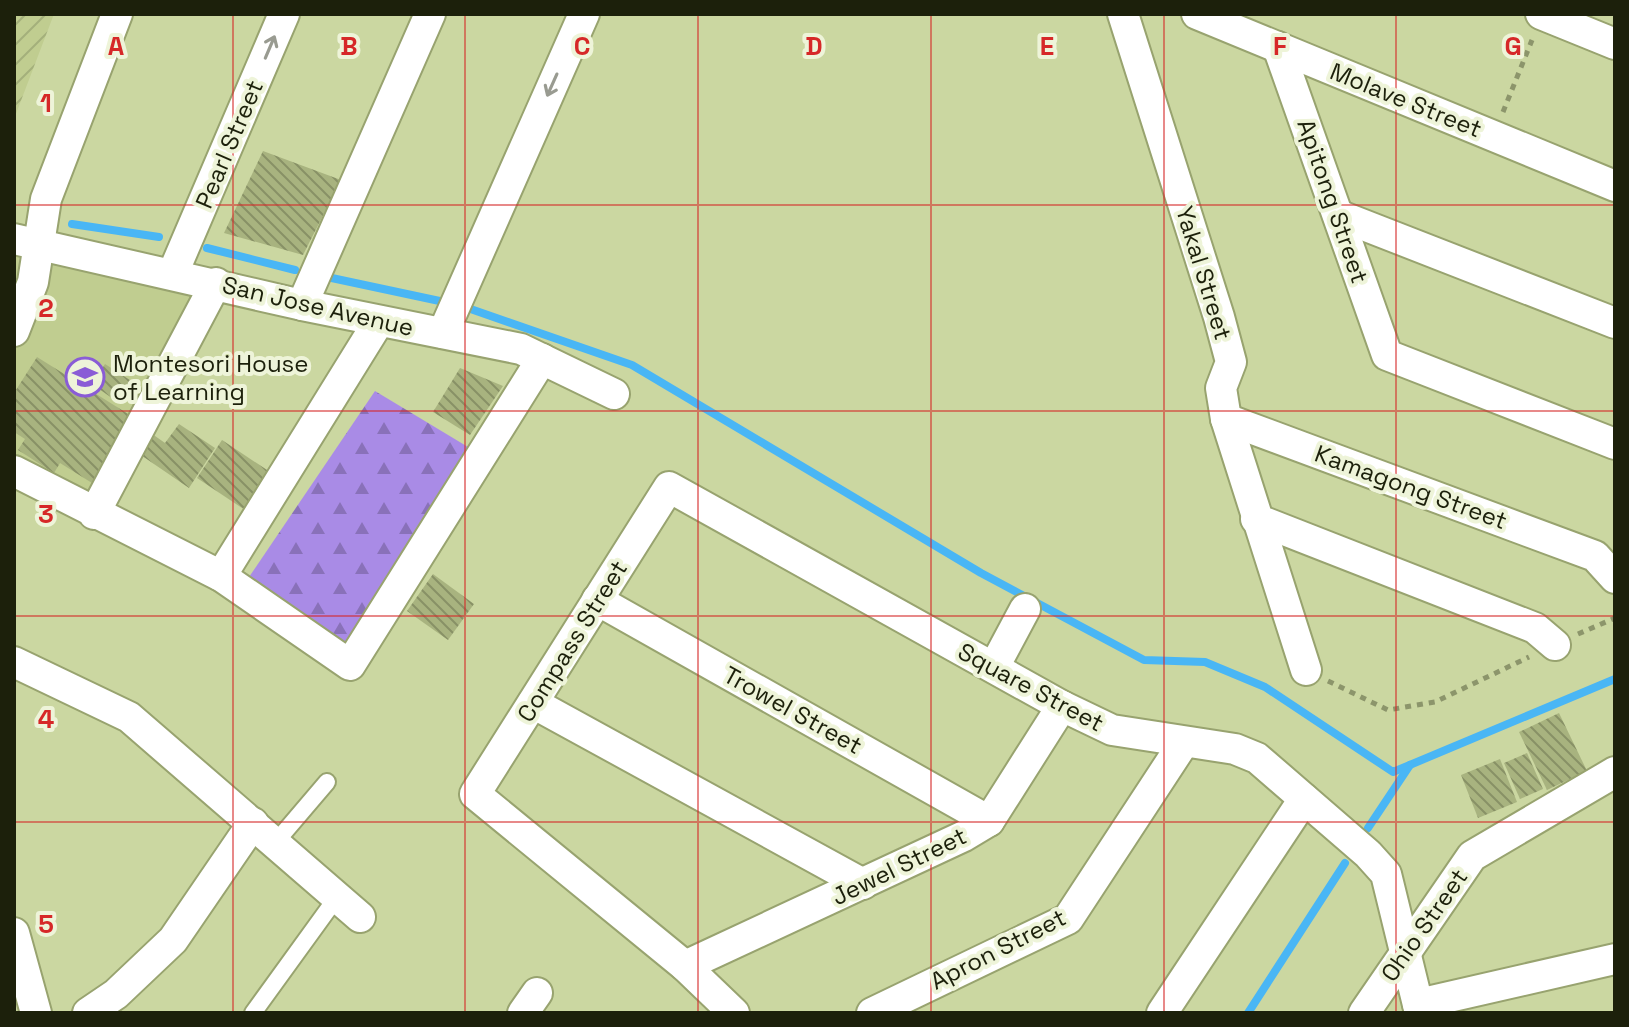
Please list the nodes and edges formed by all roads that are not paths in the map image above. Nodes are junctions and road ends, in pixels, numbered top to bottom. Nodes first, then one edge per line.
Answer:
1 (117, 14) edge
2 (284, 14) edge
3 (430, 14) edge
4 (584, 14) edge
5 (1123, 14) edge
6 (1197, 14) edge
7 (1541, 14) edge
8 (1615, 44) edge
9 (1278, 47) junction
10 (1615, 186) edge
11 (1338, 215) junction
12 (26, 242) edge
13 (173, 273) junction
14 (216, 283) junction
15 (302, 305) junction
16 (379, 321) junction
17 (1615, 323) edge
18 (14, 331) edge
19 (443, 333) junction
20 (542, 359) junction
21 (614, 394) dead end
22 (1226, 419) junction
23 (1615, 444) edge
24 (14, 471) edge
25 (669, 487) joint
26 (94, 514) junction
27 (1256, 519) junction
28 (1608, 558) edge
29 (221, 576) junction
30 (597, 600) junction
31 (1025, 609) dead end
32 (1555, 645) road end
33 (14, 662) edge
34 (994, 667) junction
35 (1306, 670) road end
36 (533, 703) junction
37 (1062, 706) junction
38 (1184, 742) junction
39 (1615, 772) edge
40 (327, 782) dead end
41 (1304, 799) junction
42 (989, 821) junction
43 (264, 833) junction
44 (863, 884) junction
45 (337, 897) junction
46 (360, 917) dead end
47 (14, 933) edge
48 (1404, 952) junction
49 (1615, 959) edge
50 (685, 966) junction
51 (1419, 1008) edge
52 (36, 1013) edge
53 (88, 1013) edge
54 (253, 1013) edge
55 (734, 1013) edge
56 (872, 1013) edge
57 (1162, 1013) edge
58 (1364, 1013) edge

1 - 12 street
13 -> 2 street, Pearl Street
3 - 15 street
4 -> 19 street
5 - 22 street, Yakal Street
6 - 9 street, Molave Street
7 - 8 street
9 - 10 street, Molave Street
9 - 11 street, Apitong Street
11 - 17 street
11 - 23 street, Apitong Street
12 - 13 street, San Jose Avenue
12 - 18 street
13 - 14 street, San Jose Avenue
14 - 15 street, San Jose Avenue
14 - 26 street
15 - 16 street, San Jose Avenue
16 - 19 street, San Jose Avenue
16 - 29 street
19 - 20 street, San Jose Avenue
20 - 21 street, San Jose Avenue
20 - 29 street
22 - 27 street, Yakal Street
22 - 28 street, Kamagong Street
24 - 26 street
25 - 30 street, Compass Street
25 - 34 street, Square Street
26 - 29 street
27 - 32 street
27 - 35 street, Yakal Street
30 - 36 street, Compass Street
30 - 42 street, Trowel Street
31 - 34 street
33 - 43 street
34 - 37 street, Square Street
36 - 44 street
36 - 50 street, Compass Street
37 - 38 street, Square Street
37 - 42 street, Jewel Street
38 - 41 street, Square Street
38 - 56 street, Apron Street
39 - 48 street, Ohio Street
40 - 43 lane
41 - 48 street, Square Street
41 - 57 street
42 - 44 street, Jewel Street
43 - 45 street
43 - 53 street
44 - 50 street, Jewel Street
45 - 46 street
45 - 54 lane
47 - 52 street
48 - 51 street
48 - 58 street, Ohio Street
49 - 51 street
50 - 55 street

